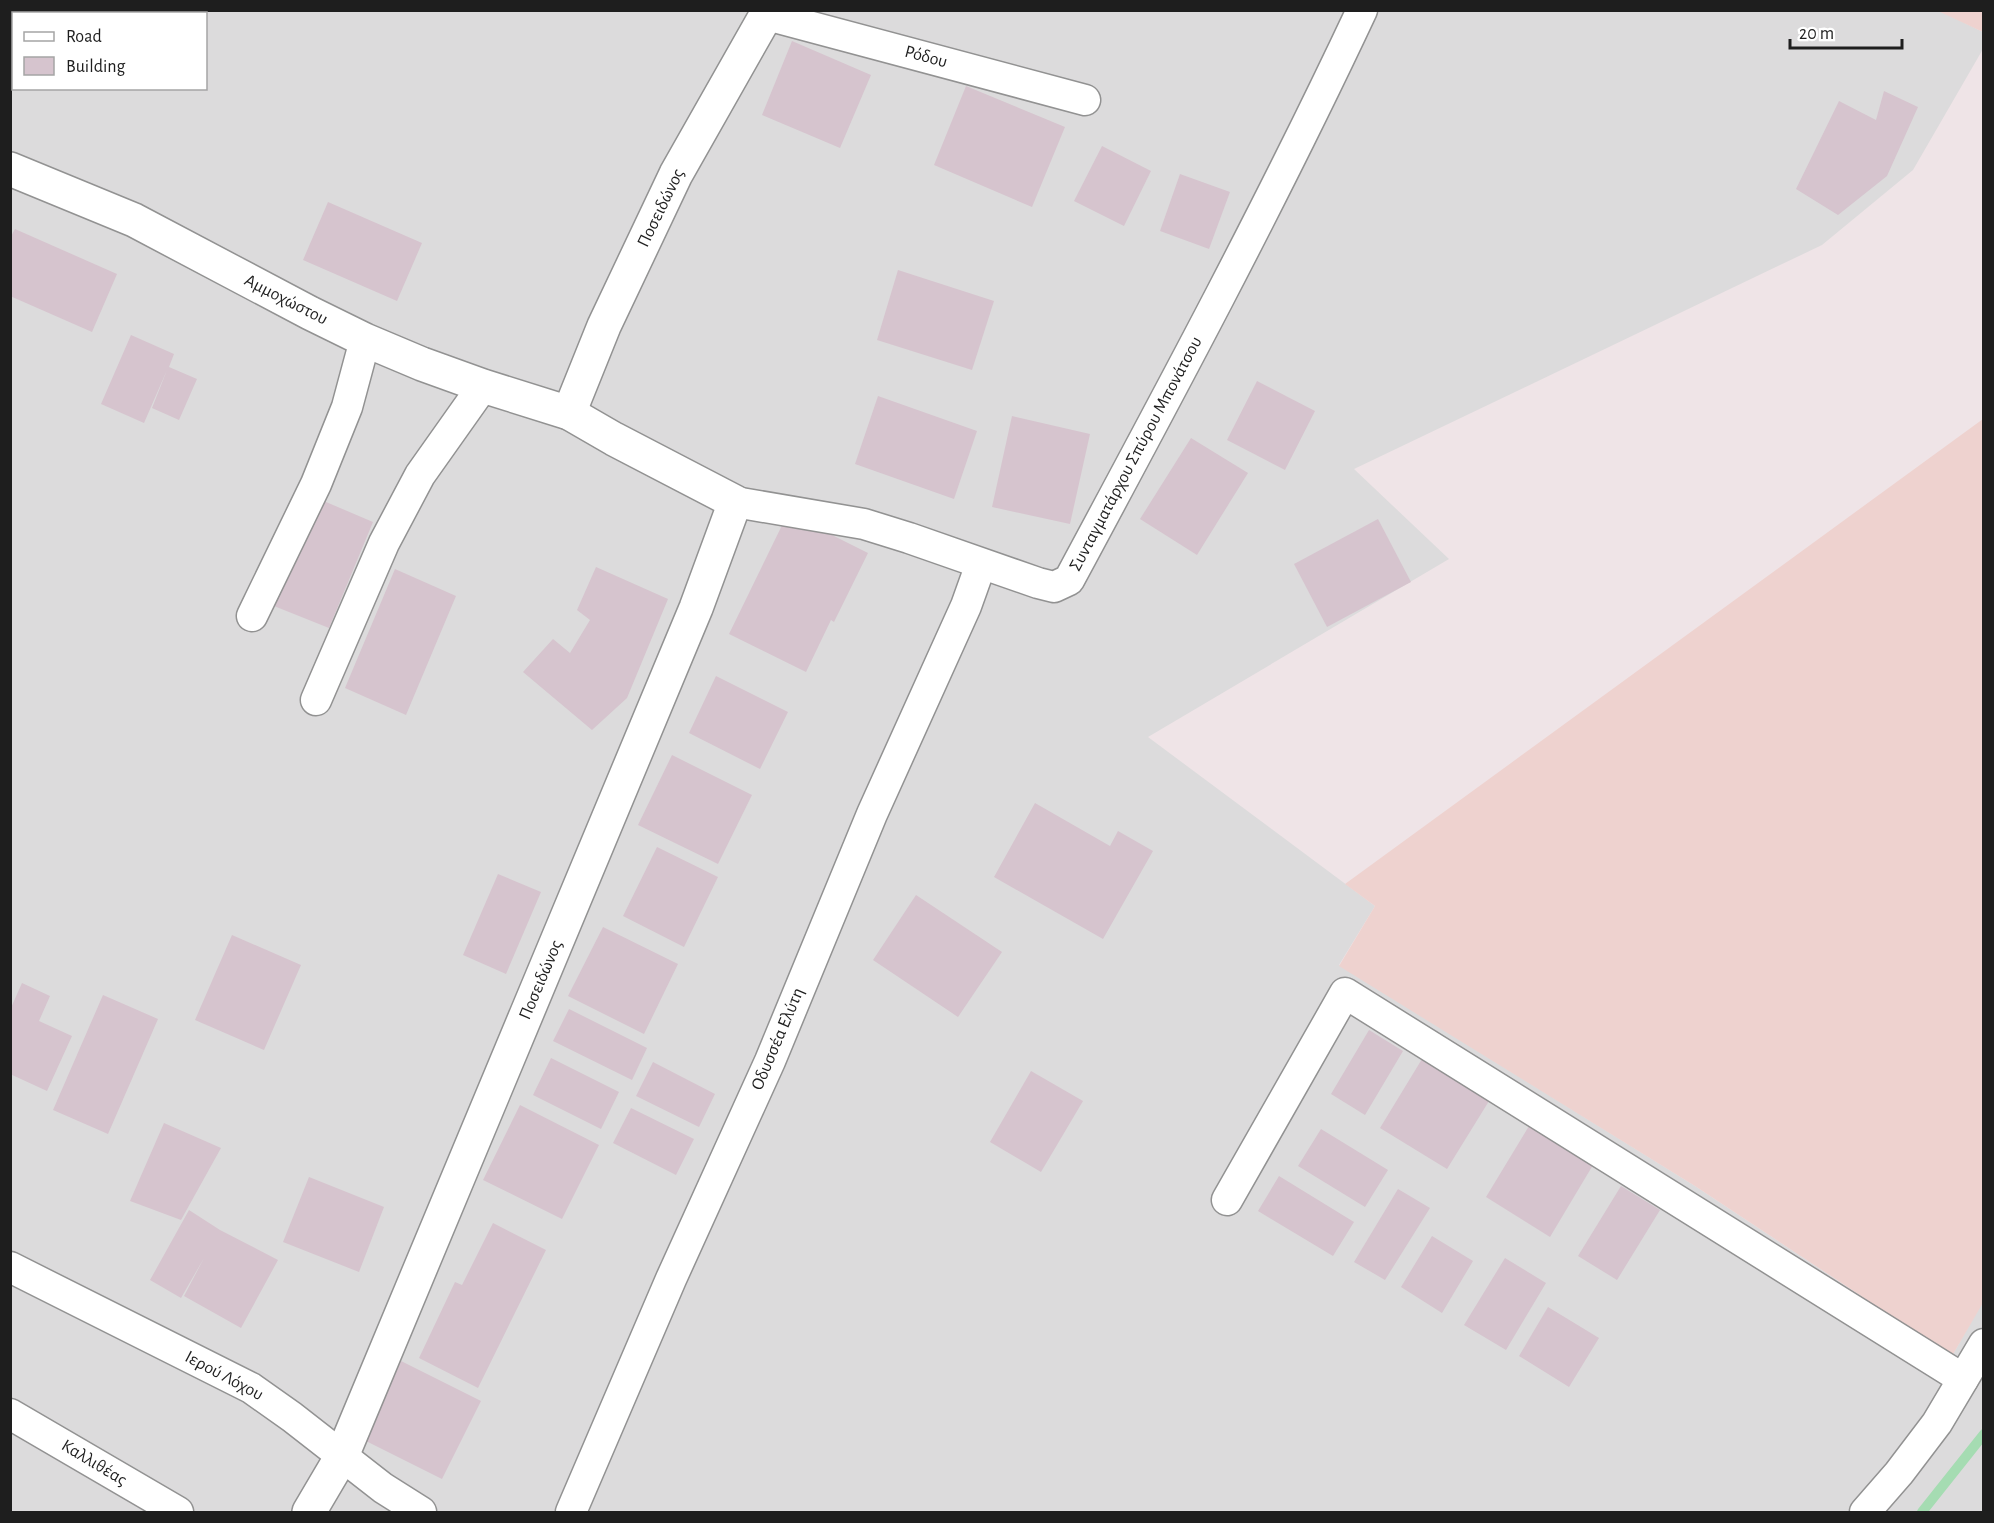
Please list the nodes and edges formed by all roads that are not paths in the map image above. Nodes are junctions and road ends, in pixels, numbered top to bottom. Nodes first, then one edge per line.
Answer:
1 (1362, 10) edge
2 (768, 13) edge
3 (1085, 100) dead end
4 (10, 169) edge
5 (365, 340) junction
6 (483, 386) junction
7 (569, 413) junction
8 (735, 502) junction
9 (981, 564) junction
10 (252, 616) dead end
11 (316, 700) dead end
12 (1227, 1200) dead end
13 (10, 1266) edge
14 (1983, 1344) edge
15 (1963, 1379) junction
16 (10, 1414) edge
17 (342, 1456) junction
18 (178, 1512) edge
19 (309, 1512) edge
20 (421, 1512) edge
21 (571, 1512) edge
22 (1864, 1512) edge

1 - 9 street, Συνταγματάρχου Σπύρου Μπονάτσου
2 - 3 street, Ρόδου
2 - 7 street, Ποσειδώνος
4 - 5 street, Αμμοχώστου
5 - 6 street, Αμμοχώστου
5 - 10 street
6 - 7 street, Αμμοχώστου
6 - 11 street
7 - 8 street, Συνταγματάρχου Σπύρου Μπονάτσου
8 - 9 street, Συνταγματάρχου Σπύρου Μπονάτσου
8 - 17 street, Ποσειδώνος
9 - 21 street, Οδυσσέα Ελύτη
12 - 15 street
13 - 17 street, Ιερού Λόχου
14 - 15 street
15 - 22 street
16 - 18 street, Καλλιθέας
17 - 19 street, Ποσειδώνος
17 - 20 street, Ιερού Λόχου

